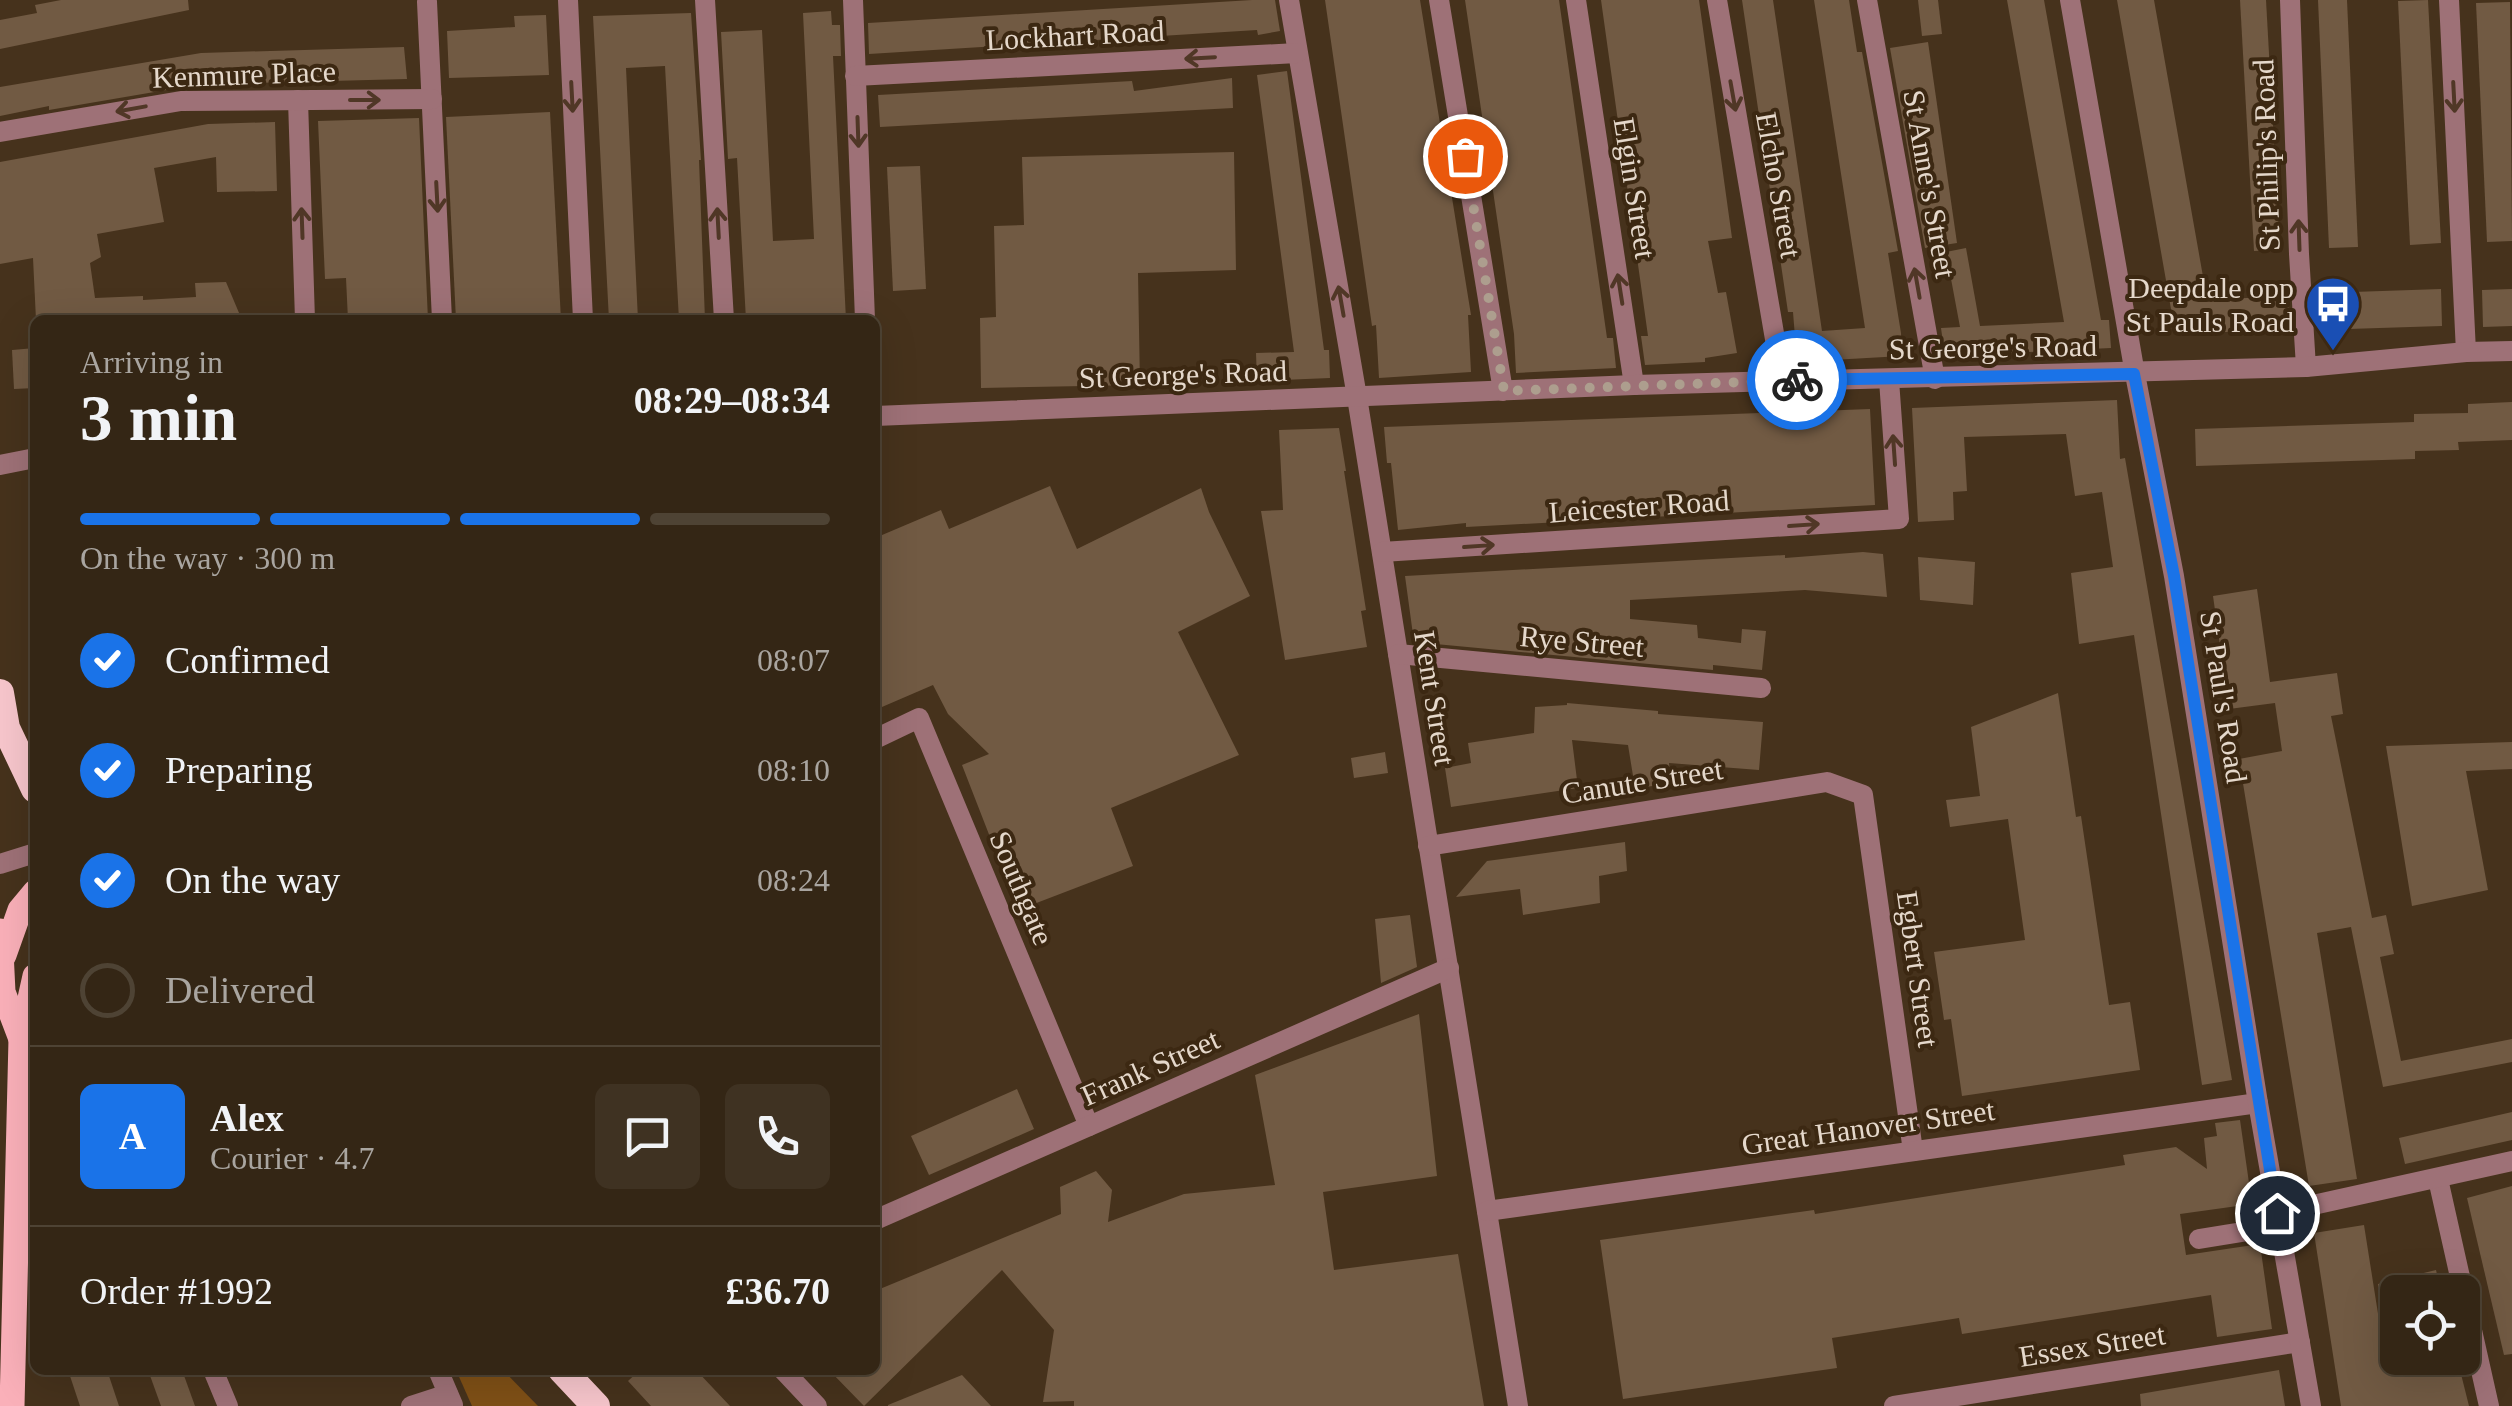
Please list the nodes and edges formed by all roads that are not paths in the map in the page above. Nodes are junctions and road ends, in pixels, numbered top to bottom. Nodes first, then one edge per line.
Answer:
1 (568, 0) edge
2 (705, 0) edge
3 (852, 0) edge
4 (1288, 0) edge
5 (1439, 0) edge
6 (1576, 0) edge
7 (1717, 0) edge
8 (1867, 0) edge
9 (2070, 0) edge
10 (2290, 0) edge
11 (2449, 0) edge
12 (427, 2) edge
13 (1297, 53) junction
14 (855, 76) junction
15 (298, 100) junction
16 (432, 100) junction
17 (0, 132) edge
18 (305, 315) edge
19 (442, 315) edge
20 (583, 315) edge
21 (724, 315) edge
22 (866, 315) edge
23 (2512, 351) edge
24 (2466, 352) junction
25 (2306, 368) junction
26 (2134, 374) junction
27 (1934, 378) junction
28 (1782, 380) junction
29 (1890, 380) junction
30 (1634, 385) junction
31 (1504, 391) junction
32 (1358, 397) junction
33 (880, 416) edge
34 (30, 459) edge
35 (0, 464) edge
36 (1382, 552) junction
37 (1398, 654) junction
38 (1760, 688) dead end
39 (0, 693) edge
40 (6, 728) junction
41 (880, 737) edge
42 (0, 758) edge
43 (30, 778) edge
44 (1863, 796) joint
45 (1428, 846) junction
46 (30, 855) edge
47 (0, 864) edge
48 (30, 898) edge
49 (0, 931) edge
50 (2, 960) edge
51 (1448, 968) junction
52 (30, 999) edge
53 (21, 1040) junction
54 (2258, 1103) junction
55 (10, 1116) edge
56 (1089, 1126) junction
57 (1913, 1151) junction
58 (2512, 1161) edge
59 (2438, 1179) junction
60 (1488, 1211) junction
61 (880, 1218) edge
62 (2278, 1219) junction
63 (2198, 1239) dead end
64 (2300, 1342) junction
65 (7, 1362) edge
66 (215, 1375) edge
67 (440, 1375) edge
68 (567, 1375) edge
69 (788, 1375) edge
70 (451, 1400) edge
71 (12, 1406) edge
72 (228, 1406) edge
73 (410, 1406) edge
74 (596, 1406) edge
75 (817, 1406) edge
76 (1518, 1406) edge
77 (1894, 1406) edge
78 (2311, 1406) edge
79 (2489, 1406) edge

1 -> 20 street
21 -> 2 street
3 - 14 street
4 - 13 street, Kent Street
5 - 31 street
30 -> 6 street, Elgin Street
7 -> 28 street, Elcho Street
27 -> 8 street, St Anne's Street
9 - 26 street, St Paul's Road
25 -> 10 street, St Philip's Road
11 -> 24 street
12 - 16 street
13 -> 14 street, Lockhart Road
32 -> 13 street, Kent Street
14 -> 22 street
15 -> 16 street, Kenmure Place
15 -> 17 street, Kenmure Place
18 -> 15 street
16 -> 19 street
23 - 24 street, St George's Road
24 - 25 street, St George's Road
25 - 26 street, St George's Road
26 - 27 street, St George's Road
26 - 54 street, St Paul's Road
27 - 29 street, St George's Road
28 - 29 street, St George's Road
28 - 30 street, St George's Road
36 -> 29 street, Leicester Road
30 - 31 street, St George's Road
31 - 32 street, St George's Road
32 - 33 street, St George's Road
32 - 36 street, Kent Street
34 - 35 street
36 - 37 street, Kent Street
37 - 38 street, Rye Street
37 - 45 street, Kent Street
39 - 40 highway
40 - 42 main road
40 - 43 highway
41 - 56 street, Southgate
44 - 45 street, Canute Street
44 - 57 street, Egbert Street
45 - 51 street, Kent Street
46 - 47 street
48 - 50 main road
49 - 50 main road
50 - 53 main road
51 - 56 street, Frank Street
51 - 60 street, Kent Street
52 - 53 main road
53 - 55 main road
54 - 57 street, Great Hanover Street
54 - 62 street, St Paul's Road
55 - 65 main road
56 - 61 street, Frank Street
57 - 60 street, Great Hanover Street
58 - 59 street
59 - 62 street
59 - 79 street
60 - 76 street, Kent Street
62 - 63 street
62 - 64 street, St Paul's Road
64 - 77 street, Essex Street
64 - 78 street, St Paul's Road
65 - 71 main road
66 - 72 street
67 - 70 street
68 - 74 highway
69 - 75 street
70 - 73 street

